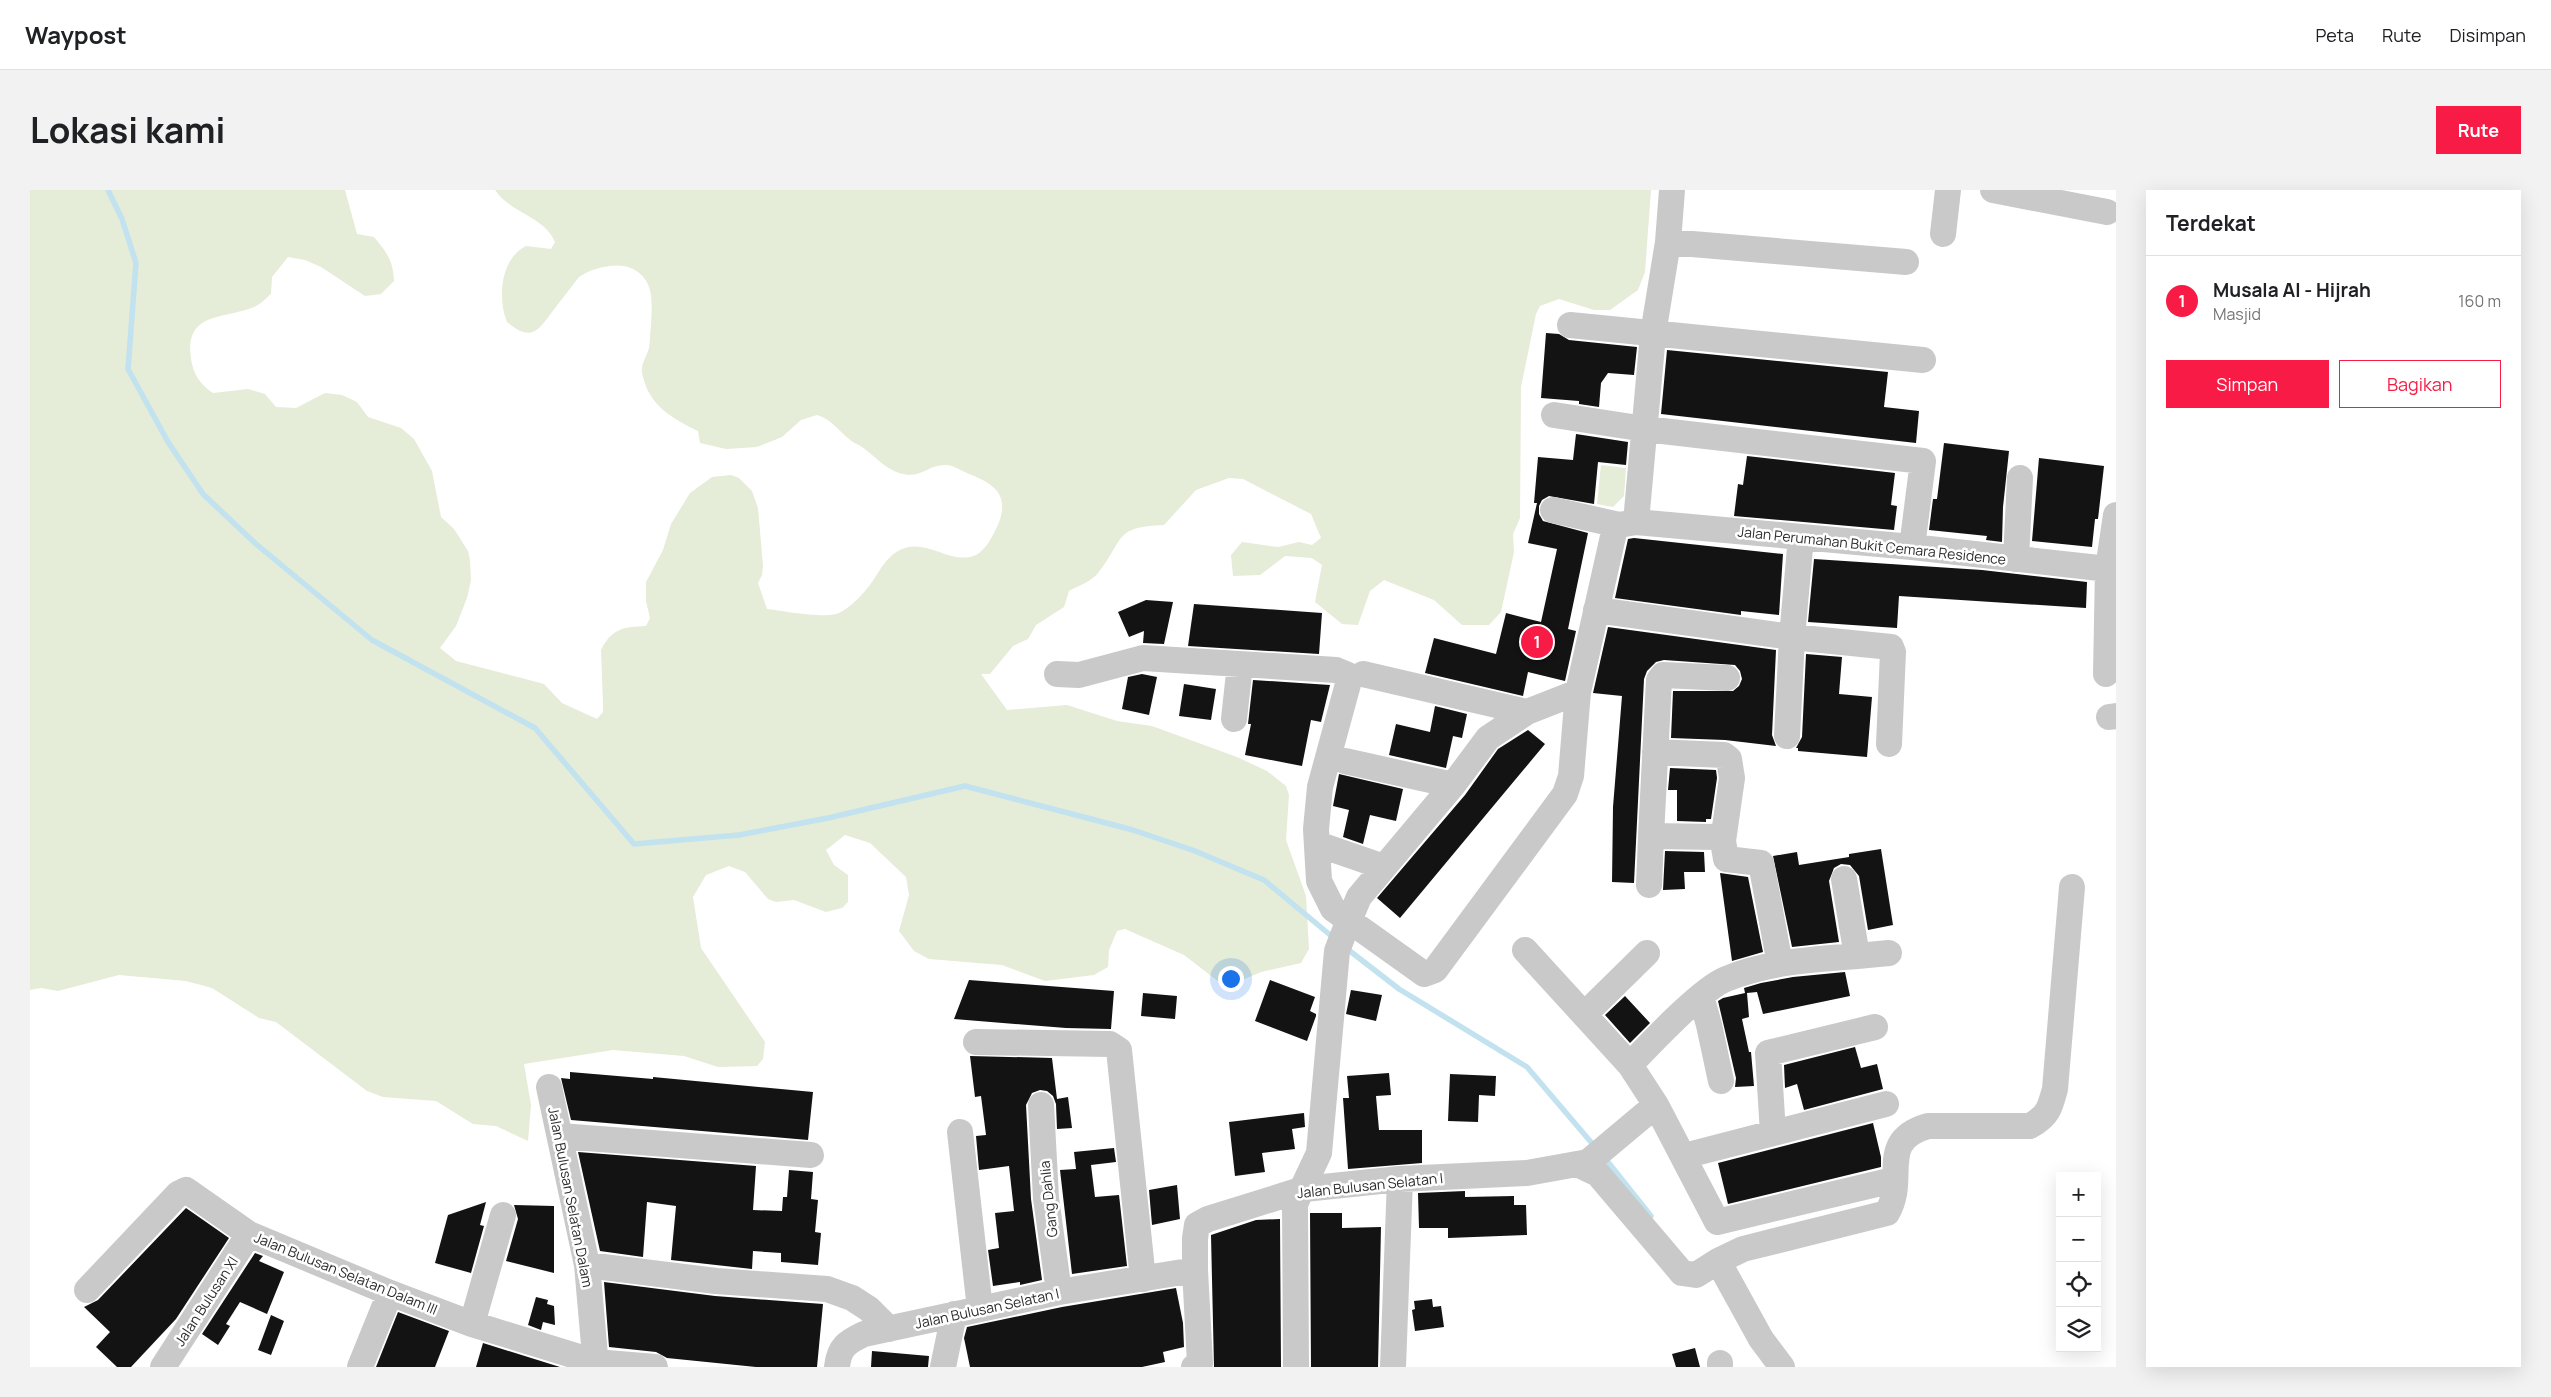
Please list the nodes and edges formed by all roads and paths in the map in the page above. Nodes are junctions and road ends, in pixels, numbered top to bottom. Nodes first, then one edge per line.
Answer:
1 (1672, 190) edge
2 (1948, 190) edge
3 (1993, 190) edge
4 (2107, 212) dead end
5 (1943, 234) dead end
6 (1668, 242) junction
7 (1906, 262) dead end
8 (1570, 325) dead end
9 (1653, 334) junction
10 (1923, 360) dead end
11 (1554, 415) dead end
12 (1646, 428) junction
13 (2020, 478) dead end
14 (1553, 510) dead end
15 (2116, 515) edge
16 (1628, 523) junction
17 (1801, 537) junction
18 (1912, 547) junction
19 (2112, 554) edge
20 (2016, 559) junction
21 (1596, 610) junction
22 (1792, 637) junction
23 (1240, 664) junction
24 (1057, 674) dead end
25 (1363, 674) dead end
26 (2106, 674) dead end
27 (1727, 678) dead end
28 (1578, 692) junction
29 (1527, 712) junction
30 (1234, 719) dead end
31 (1786, 736) dead end
32 (1889, 744) dead end
33 (1655, 752) junction
34 (1345, 761) dead end
35 (1452, 785) junction
36 (1651, 836) junction
37 (1722, 841) junction
38 (1326, 847) dead end
39 (1384, 867) junction
40 (1844, 879) dead end
41 (1649, 885) dead end
42 (2072, 887) dead end
43 (1343, 936) junction
44 (1526, 950) dead end
45 (1646, 953) dead end
46 (1889, 953) dead end
47 (1851, 956) junction
48 (1780, 964) junction
49 (1700, 996) junction
50 (1584, 1015) junction
51 (1875, 1027) dead end
52 (976, 1042) dead end
53 (1630, 1065) junction
54 (1721, 1081) dead end
55 (549, 1087) dead end
56 (1886, 1104) dead end
57 (1041, 1105) dead end
58 (1656, 1105) junction
59 (960, 1132) dead end
60 (1773, 1133) junction
61 (560, 1136) junction
62 (811, 1154) dead end
63 (1684, 1156) junction
64 (1583, 1163) junction
65 (1400, 1179) junction
66 (1885, 1182) dead end
67 (1304, 1189) junction
68 (503, 1215) dead end
69 (249, 1234) junction
70 (1718, 1261) junction
71 (587, 1265) junction
72 (1195, 1270) junction
73 (1143, 1279) junction
74 (87, 1290) dead end
75 (1059, 1292) junction
76 (390, 1293) junction
77 (980, 1309) junction
78 (954, 1314) junction
79 (472, 1324) junction
80 (889, 1329) junction
81 (1761, 1339) junction
82 (595, 1364) edge
83 (1197, 1365) edge
84 (163, 1367) edge
85 (360, 1367) edge
86 (655, 1367) edge
87 (837, 1367) edge
88 (943, 1367) edge
89 (1296, 1367) edge
90 (1393, 1367) edge
91 (1756, 1367) edge
92 (1782, 1367) edge

1 - 6 street
2 - 5 street
3 - 4 street
6 - 7 street
6 - 9 street
8 - 9 street
9 - 10 street
9 - 12 street
11 - 12 street
12 - 16 street
12 - 18 street
13 - 20 street
14 - 16 street, Jalan Perumahan Bukit Cemara Residence
15 - 19 street
16 - 17 street, Jalan Perumahan Bukit Cemara Residence
16 - 21 street
17 - 18 street, Jalan Perumahan Bukit Cemara Residence
17 - 22 street
18 - 20 street, Jalan Perumahan Bukit Cemara Residence
19 - 20 street, Jalan Perumahan Bukit Cemara Residence
19 - 26 street
21 - 22 street
21 - 28 street
22 - 31 street
22 - 32 street
23 - 24 street
23 - 30 street
23 - 43 street
25 - 29 street
27 - 33 street
28 - 29 street
28 - 43 street
29 - 35 street
33 - 36 street
33 - 37 street
34 - 35 street
35 - 39 street
36 - 37 street
36 - 41 street
37 - 48 street
38 - 39 street
39 - 43 street
40 - 47 street
42 - 70 street
43 - 67 street
44 - 50 street
45 - 50 street
46 - 47 street
47 - 48 street
48 - 49 street
49 - 53 street
49 - 54 street
50 - 53 street
51 - 60 street
52 - 73 street
53 - 58 street
55 - 61 street, Jalan Bulusan Selatan Dalam
56 - 60 street
57 - 75 street, Gang Dahlia
58 - 63 street
58 - 64 street, Jalan Bulusan Selatan I
59 - 77 street
60 - 63 street
61 - 62 street
61 - 71 street, Jalan Bulusan Selatan Dalam
63 - 66 street
64 - 65 street, Jalan Bulusan Selatan I
64 - 70 street
65 - 67 street, Jalan Bulusan Selatan I
65 - 90 street
67 - 72 street, Jalan Bulusan Selatan I
67 - 89 street
68 - 79 street
69 - 74 street, Jalan Bulusan Selatan Dalam III
69 - 76 street, Jalan Bulusan Selatan Dalam III
69 - 84 street, Jalan Bulusan XI
70 - 81 street
71 - 80 street
71 - 82 street, Jalan Bulusan Selatan Dalam
72 - 73 street, Jalan Bulusan Selatan I
72 - 83 street
73 - 75 street, Jalan Bulusan Selatan I
75 - 77 street, Jalan Bulusan Selatan I
76 - 79 street, Jalan Bulusan Selatan Dalam III
76 - 85 street
77 - 78 street, Jalan Bulusan Selatan I
78 - 80 street, Jalan Bulusan Selatan I
78 - 88 street
79 - 82 street, Jalan Bulusan Selatan Dalam III
80 - 87 street, Jalan Bulusan Selatan I
81 - 91 street
81 - 92 street
82 - 86 street, Jalan Bulusan Selatan Dalam III

